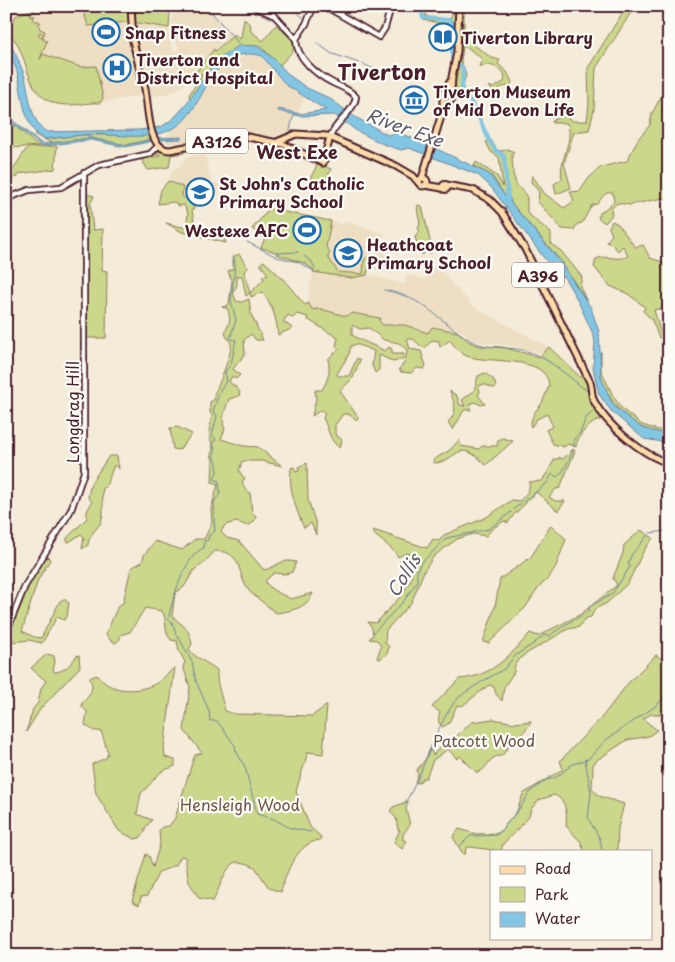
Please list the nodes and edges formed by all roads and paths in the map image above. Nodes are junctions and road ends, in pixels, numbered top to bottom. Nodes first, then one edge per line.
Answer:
1 (131, 6) edge
2 (252, 6) edge
3 (314, 6) edge
4 (325, 6) edge
5 (391, 6) edge
6 (459, 6) edge
7 (296, 39) junction
8 (449, 90) junction
9 (446, 99) junction
10 (330, 137) junction
11 (283, 141) junction
12 (277, 142) junction
13 (287, 146) junction
14 (157, 147) junction
15 (84, 174) junction
16 (424, 181) junction
17 (6, 199) edge
18 (669, 463) edge
19 (6, 633) edge

1 - 14 main road
2 - 7 main road
3 - 7 main road
4 - 5 main road
6 - 8 main road
7 - 10 main road
8 - 9 main road
8 - 9 main road
9 - 16 main road
10 - 11 main road, A3126
10 - 13 main road, A3126
10 - 16 main road, A3126
11 - 12 main road, A3126
11 - 13 main road
12 - 13 main road, A3126
12 - 14 main road, A3126
14 - 15 main road
15 - 17 main road
15 - 19 main road, Longdrag Hill
16 - 18 main road, A396

